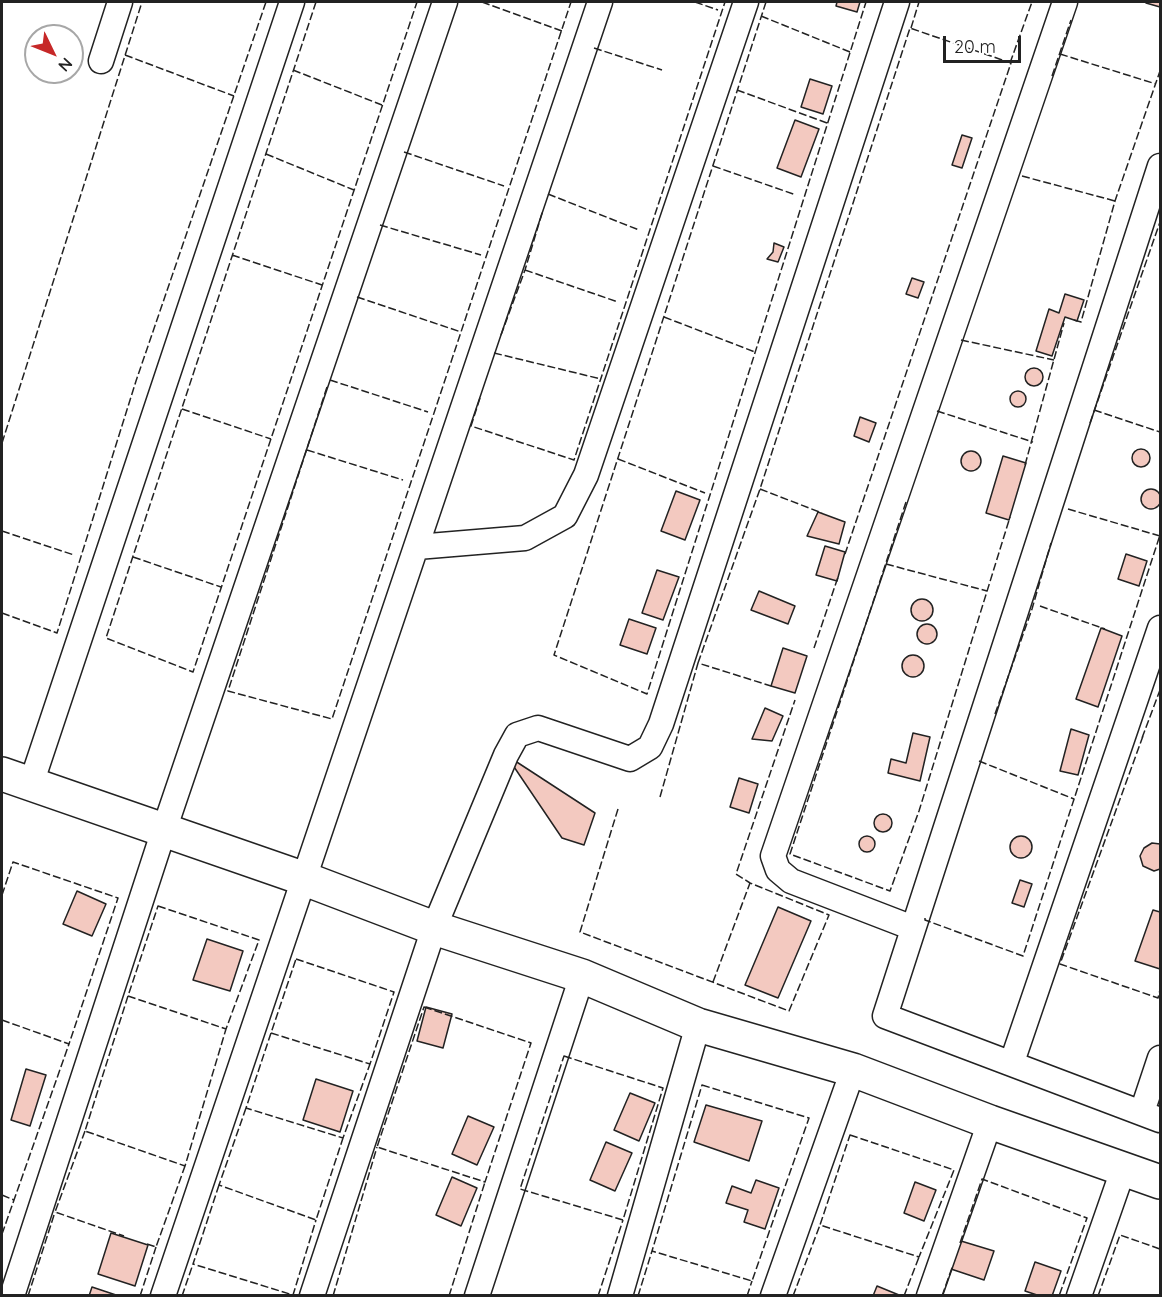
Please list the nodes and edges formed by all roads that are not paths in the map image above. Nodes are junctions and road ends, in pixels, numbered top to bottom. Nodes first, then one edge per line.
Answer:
1 (120, 2) edge
2 (292, 2) edge
3 (445, 2) edge
4 (600, 2) edge
5 (746, 2) edge
6 (897, 2) edge
7 (1065, 2) edge
8 (101, 61) dead end
9 (1161, 166) edge
10 (417, 547) junction
11 (1161, 628) edge
12 (16, 779) edge
13 (164, 830) junction
14 (305, 879) junction
15 (434, 928) junction
16 (913, 928) junction
17 (582, 976) junction
18 (698, 1025) junction
19 (1161, 1058) edge
20 (1011, 1062) junction
21 (853, 1070) junction
22 (1151, 1116) edge
23 (990, 1122) junction
24 (1122, 1170) junction
25 (1161, 1182) edge
26 (12, 1296) edge
27 (164, 1296) edge
28 (312, 1296) edge
29 (477, 1296) edge
30 (620, 1296) edge
31 (773, 1296) edge
32 (929, 1296) edge
33 (1079, 1296) edge

1 - 8 street
2 - 12 street
3 - 13 street
4 - 10 street
5 - 10 street
6 - 15 street
7 - 16 street
9 - 16 street
10 - 14 street
11 - 20 street
12 - 13 street
13 - 14 street
13 - 26 street
14 - 15 street
14 - 27 street
15 - 17 street
15 - 28 street
16 - 20 street
17 - 18 street
17 - 29 street
18 - 21 street
18 - 30 street
19 - 22 street
20 - 22 street
21 - 23 street
21 - 31 street
23 - 24 street
23 - 32 street
24 - 25 street
24 - 33 street

